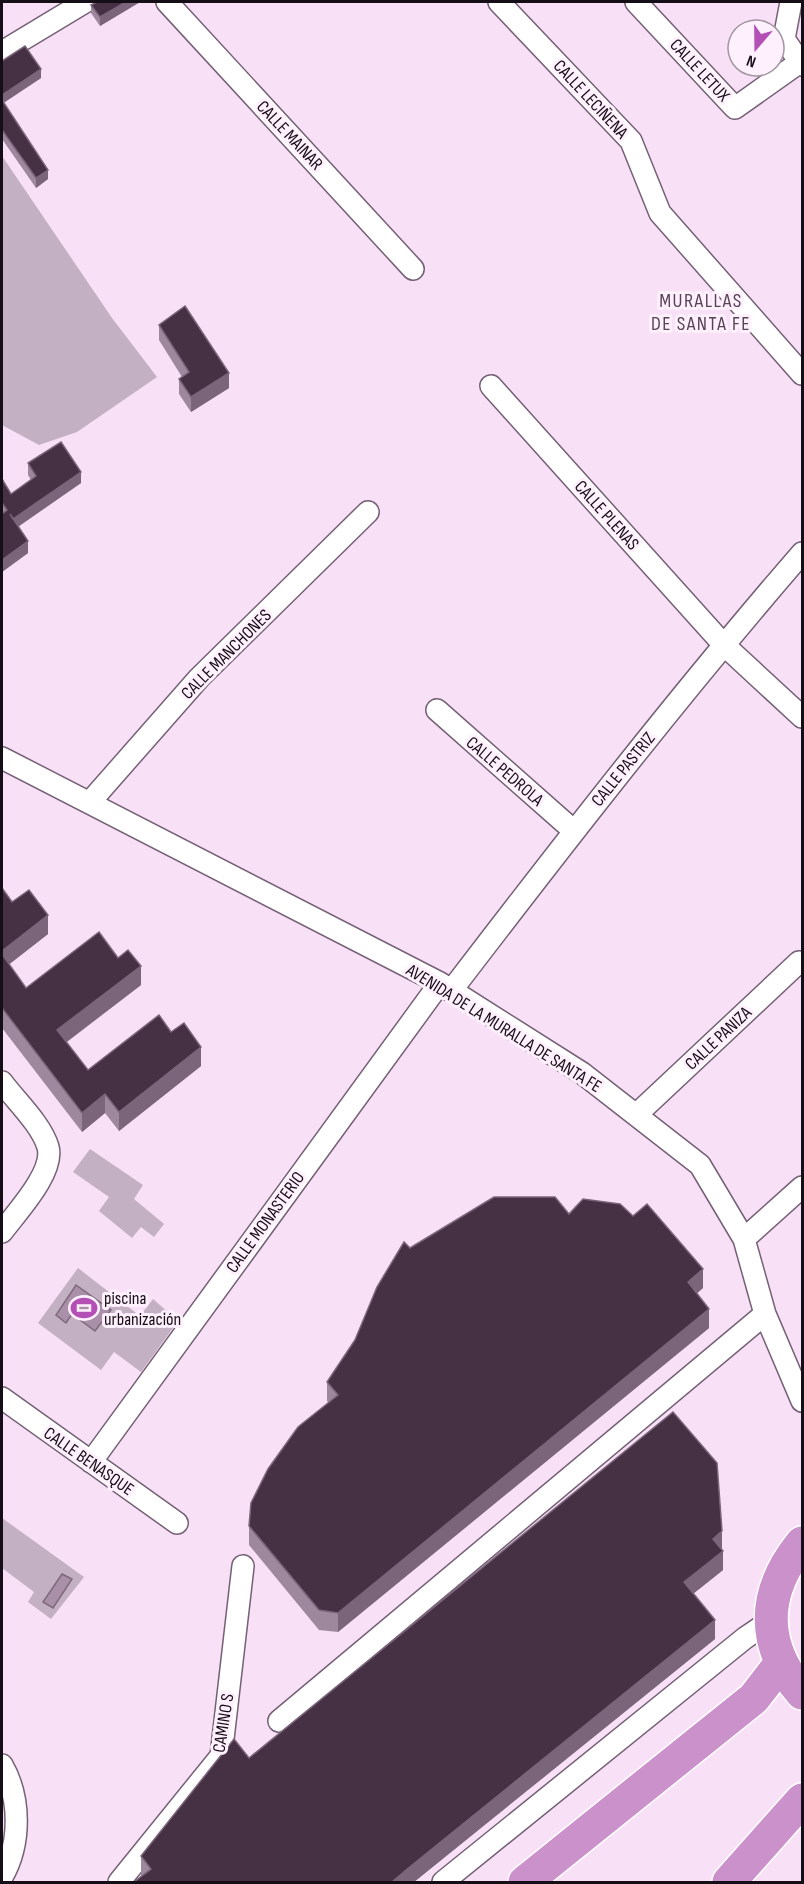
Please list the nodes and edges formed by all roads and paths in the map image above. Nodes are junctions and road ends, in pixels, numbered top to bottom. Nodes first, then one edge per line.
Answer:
1 (85, 2) edge
2 (167, 2) edge
3 (499, 2) edge
4 (636, 2) edge
5 (791, 2) edge
6 (2, 52) edge
7 (801, 63) edge
8 (413, 269) dead end
9 (802, 374) edge
10 (491, 386) dead end
11 (368, 512) dead end
12 (802, 553) edge
13 (723, 644) junction
14 (437, 710) dead end
15 (802, 717) edge
16 (2, 758) edge
17 (90, 802) junction
18 (574, 831) junction
19 (799, 962) dead end
20 (446, 987) junction
21 (2, 1082) edge
22 (636, 1115) junction
23 (802, 1187) edge
24 (2, 1232) edge
25 (744, 1239) junction
26 (765, 1314) junction
27 (2, 1398) edge
28 (802, 1401) edge
29 (91, 1462) junction
30 (177, 1523) dead end
31 (802, 1543) edge
32 (243, 1566) dead end
33 (770, 1622) junction
34 (781, 1663) junction
35 (802, 1693) edge
36 (279, 1721) dead end
37 (2, 1765) edge
38 (802, 1800) edge
39 (2, 1876) edge
40 (119, 1882) edge
41 (442, 1882) edge
42 (525, 1882) edge
43 (729, 1882) edge

1 - 6 street
2 - 8 street, CALLE MAINAR
3 - 9 street, CALLE LECIÑENA
4 - 7 street, CALLE LETUX
5 - 7 street
10 - 13 street, CALLE PLENAS
11 - 17 street, CALLE MANCHONES
12 - 13 street, CALLE PASTRIZ
13 - 15 street, CALLE PLENAS
13 - 18 street, CALLE PASTRIZ
14 - 18 street, CALLE PEDROLA
16 - 17 street, AVENIDA DE LA MURALLA DE SANTA FE
17 - 20 street, AVENIDA DE LA MURALLA DE SANTA FE
18 - 20 street, CALLE PASTRIZ
19 - 22 street, CALLE PANIZA
20 - 22 street, AVENIDA DE LA MURALLA DE SANTA FE
20 - 29 street, CALLE MONASTERIO
21 - 24 street
22 - 25 street, AVENIDA DE LA MURALLA DE SANTA FE
23 - 25 street
25 - 26 street, AVENIDA DE LA MURALLA DE SANTA FE
26 - 28 street, AVENIDA DE LA MURALLA DE SANTA FE
26 - 36 street
27 - 29 street, CALLE BENASQUE
29 - 30 street, CALLE BENASQUE
31 - 33 highway
32 - 40 street, CAMINO S
33 - 34 highway
33 - 41 street
34 - 35 highway
34 - 42 highway
37 - 39 street
38 - 43 highway

